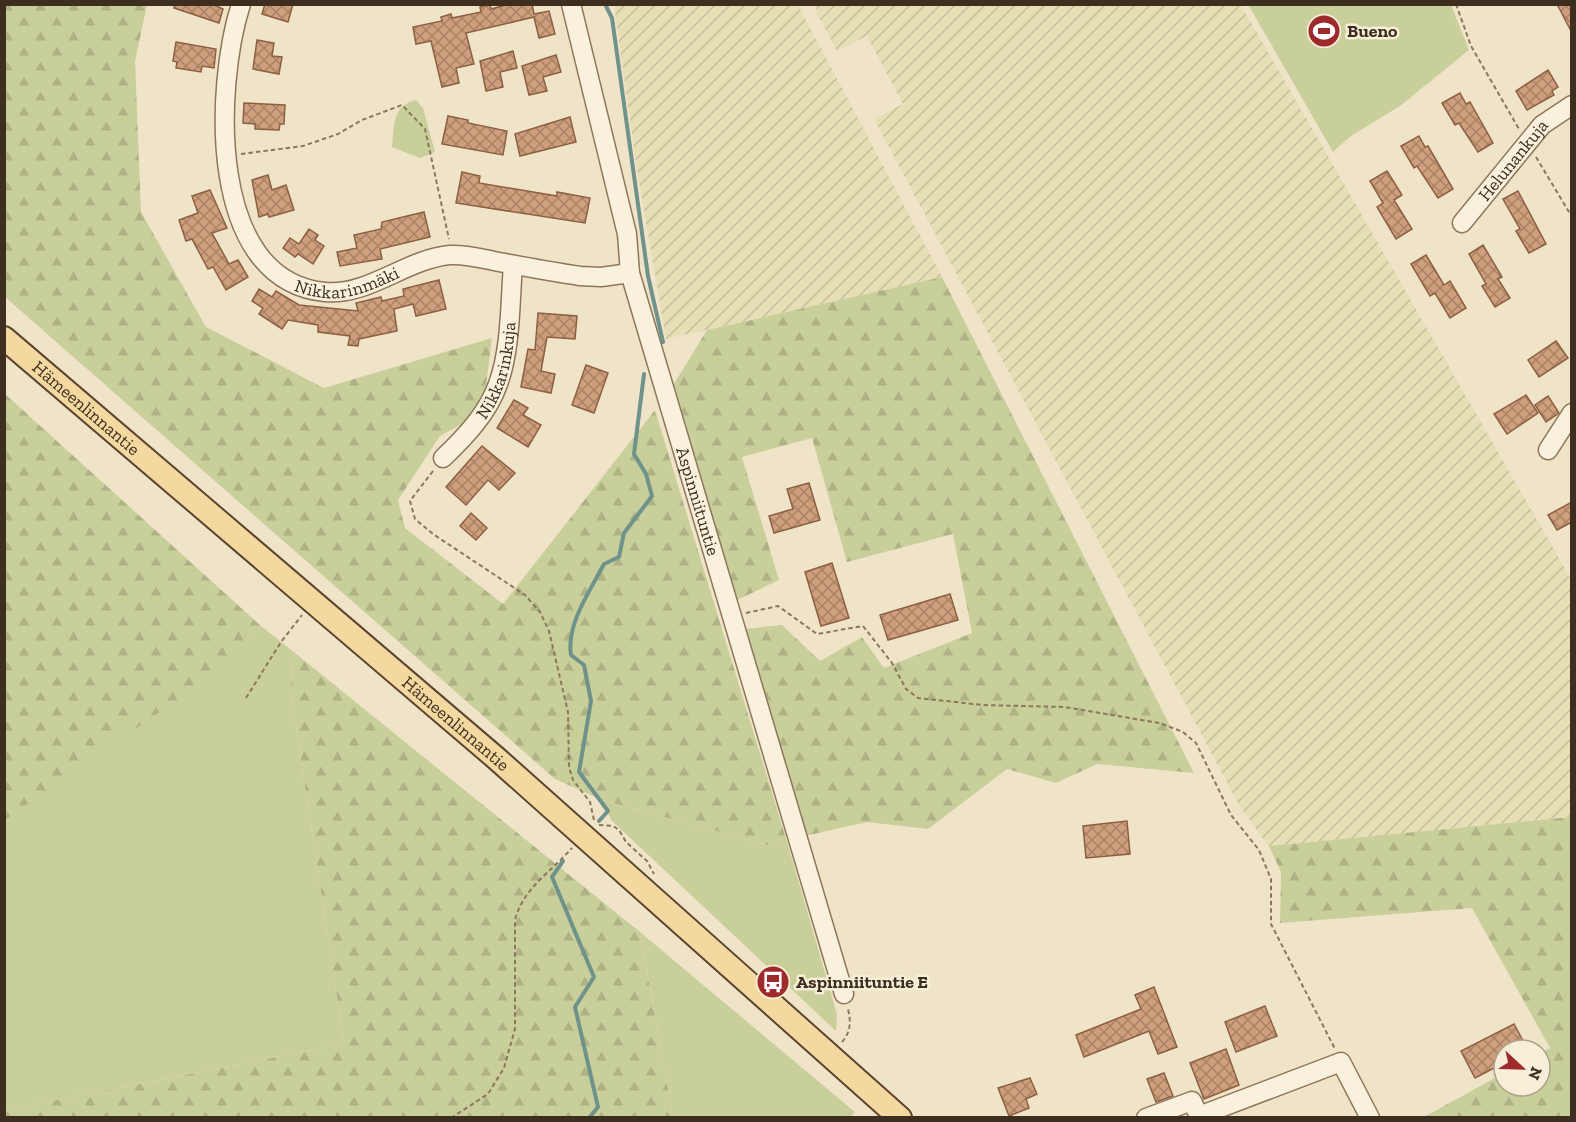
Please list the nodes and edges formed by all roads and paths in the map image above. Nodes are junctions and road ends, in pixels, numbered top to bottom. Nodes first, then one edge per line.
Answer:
1 (241, 4) edge
2 (571, 4) edge
3 (1456, 4) edge
4 (1572, 105) edge
5 (1527, 142) junction
6 (226, 157) junction
7 (1572, 217) edge
8 (1462, 223) dead end
9 (450, 247) dead end
10 (513, 265) junction
11 (630, 273) junction
12 (4, 338) edge
13 (1572, 413) edge
14 (1548, 450) dead end
15 (443, 458) joint
16 (313, 602) junction
17 (730, 616) junction
18 (246, 698) dead end
19 (594, 823) dead end
20 (576, 845) dead end
21 (844, 994) joint
22 (839, 1045) dead end
23 (1341, 1062) junction
24 (451, 1118) edge
25 (900, 1118) edge
26 (1146, 1118) edge
27 (1370, 1118) edge

1 - 6 street, Nikkarinmäki
2 - 11 street, Aspinniituntie
3 - 5 path
4 - 5 street, Helunankuja
5 - 7 path
5 - 8 street, Helunankuja
6 - 9 path
6 - 10 street, Nikkarinmäki
10 - 11 street, Nikkarinmäki
10 - 15 street, Nikkarinkuja
11 - 17 street, Aspinniituntie
12 - 16 main road, Hämeenlinnantie
13 - 14 street
15 - 19 path
16 - 18 path
16 - 25 main road, Hämeenlinnantie
17 - 21 street, Aspinniituntie
17 - 23 path
20 - 24 path
21 - 22 path
23 - 26 street
23 - 27 street

